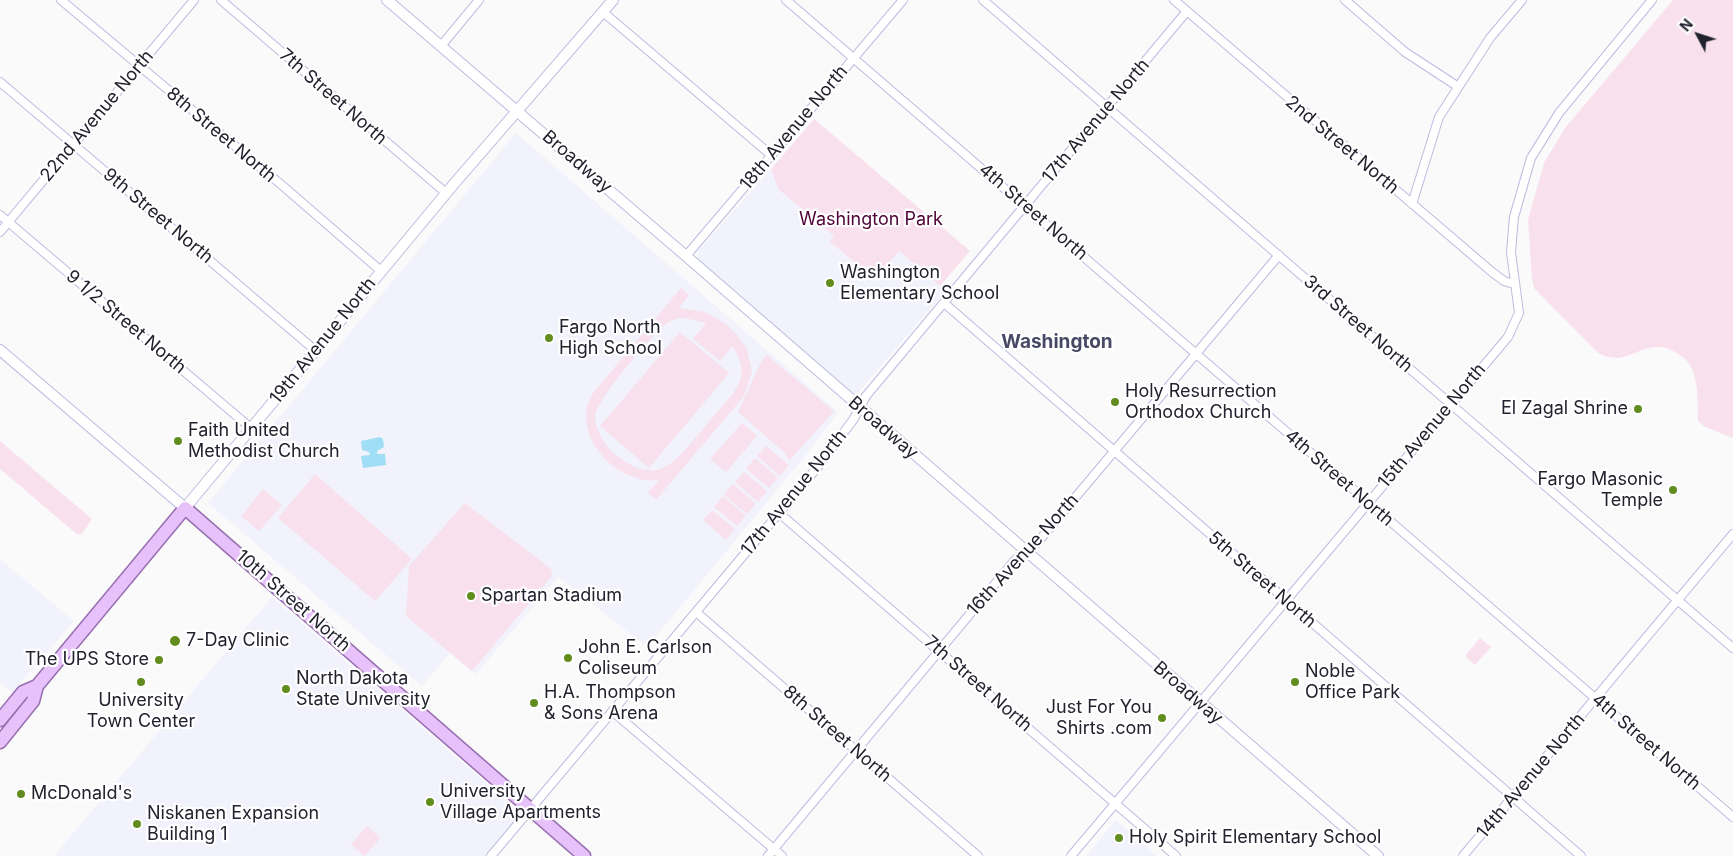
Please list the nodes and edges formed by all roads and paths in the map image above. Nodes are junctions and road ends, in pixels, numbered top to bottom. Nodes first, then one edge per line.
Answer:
1 (61, 0) edge
2 (194, 0) edge
3 (221, 0) edge
4 (387, 0) edge
5 (479, 0) edge
6 (613, 0) edge
7 (786, 0) edge
8 (903, 0) edge
9 (983, 0) edge
10 (1174, 0) edge
11 (1345, 0) edge
12 (1522, 0) edge
13 (1652, 0) edge
14 (1187, 11) junction
15 (603, 12) junction
16 (441, 46) junction
17 (853, 57) junction
18 (138, 66) junction
19 (0, 82) edge
20 (1457, 86) junction
21 (1107, 108) junction
22 (517, 110) junction
23 (73, 144) junction
24 (771, 155) junction
25 (446, 193) junction
26 (1412, 204) junction
27 (1025, 205) junction
28 (0, 215) edge
29 (8, 222) junction
30 (0, 232) edge
31 (686, 256) junction
32 (1279, 256) junction
33 (381, 271) junction
34 (1514, 284) junction
35 (944, 303) junction
36 (0, 350) edge
37 (316, 351) junction
38 (1196, 354) junction
39 (1450, 404) junction
40 (859, 408) junction
41 (252, 429) junction
42 (1113, 452) junction
43 (1368, 502) junction
44 (185, 508) junction
45 (779, 513) junction
46 (1733, 534) edge
47 (1027, 551) junction
48 (1285, 600) junction
49 (1678, 600) junction
50 (696, 612) junction
51 (1733, 648) edge
52 (940, 651) junction
53 (38, 686) junction
54 (1595, 698) junction
55 (1199, 703) junction
56 (612, 710) junction
57 (0, 720) edge
58 (0, 742) edge
59 (856, 750) junction
60 (1513, 797) junction
61 (1114, 803) junction
62 (529, 810) junction
63 (1733, 818) edge
64 (774, 849) junction
65 (491, 856) edge
66 (584, 856) edge
67 (768, 856) edge
68 (782, 856) edge
69 (978, 856) edge
70 (1071, 856) edge
71 (1176, 856) edge
72 (1378, 856) edge
73 (1463, 856) edge
74 (1581, 856) edge

1 - 18 street, 8th Street North
2 - 18 street, 22nd Avenue North
3 - 25 street, 7th Street North
4 - 16 street, Broadway
5 - 16 street
6 - 15 street, 19th Avenue North
7 - 17 street, 4th Street North
8 - 17 street, 18th Avenue North
9 - 21 street, 3rd Street North
10 - 14 street, 2nd Street North
11 - 20 street
12 - 20 street
13 - 34 street, 15th Avenue North
14 - 21 street, 17th Avenue North
14 - 26 street, 2nd Street North
15 - 22 street, 19th Avenue North
15 - 24 street
16 - 22 street, Broadway
17 - 24 street, 18th Avenue North
17 - 27 street, 4th Street North
18 - 23 street, 22nd Avenue North
18 - 33 street, 8th Street North
19 - 23 street, 9th Street North
20 - 26 street
21 - 27 street, 17th Avenue North
21 - 32 street, 3rd Street North
22 - 25 street, 19th Avenue North
22 - 31 street, Broadway
23 - 29 street, 22nd Avenue North
23 - 37 street, 9th Street North
24 - 31 street, 18th Avenue North
25 - 33 street, 19th Avenue North
26 - 34 street, 2nd Street North
27 - 35 street, 17th Avenue North
27 - 38 street, 4th Street North
28 - 29 street, 9 1/2 Street North
29 - 30 street, 22nd Avenue North
29 - 41 street, 9 1/2 Street North
31 - 40 street, Broadway
32 - 38 street, 16th Avenue North
32 - 39 street, 3rd Street North
33 - 37 street, 19th Avenue North
34 - 39 street, 15th Avenue North
35 - 40 street, 17th Avenue North
35 - 42 street, 5th Street North
36 - 44 street, 10th Street North
37 - 41 street, 19th Avenue North
38 - 42 street, 16th Avenue North
38 - 43 street, 4th Street North
39 - 43 street, 15th Avenue North
39 - 49 street, 3rd Street North
40 - 45 street, 17th Avenue North
40 - 47 street, Broadway
41 - 44 street, 19th Avenue North
42 - 47 street, 16th Avenue North
42 - 48 street, 5th Street North
43 - 48 street, 15th Avenue North
43 - 54 street, 4th Street North
44 - 53 main road, 19th Avenue North
44 - 62 main road, 10th Street North
45 - 50 street, 17th Avenue North
45 - 52 street, 7th Street North
46 - 49 street, 14th Avenue North
47 - 52 street, 16th Avenue North
47 - 55 street, Broadway
48 - 55 street, 15th Avenue North
48 - 60 street, 5th Street North
49 - 51 street, 3rd Street North
49 - 54 street, 14th Avenue North
50 - 56 street, 17th Avenue North
50 - 59 street, 8th Street North
52 - 59 street, 16th Avenue North
52 - 61 street, 7th Street North
53 - 57 main road, 19th Avenue North
53 - 58 main road, 19th Avenue North
54 - 60 street, 14th Avenue North
54 - 63 street, 4th Street North
55 - 61 street, 15th Avenue North
55 - 72 street, Broadway
56 - 62 street, 17th Avenue North
56 - 64 street
59 - 64 street, 16th Avenue North
59 - 69 street, 8th Street North
60 - 73 street, 14th Avenue North
60 - 74 street, 5th Street North
61 - 70 street, 15th Avenue North
61 - 71 street, 7th Street North
62 - 65 street, 17th Avenue North
62 - 66 main road, 10th Street North
64 - 67 street, 16th Avenue North
64 - 68 street

